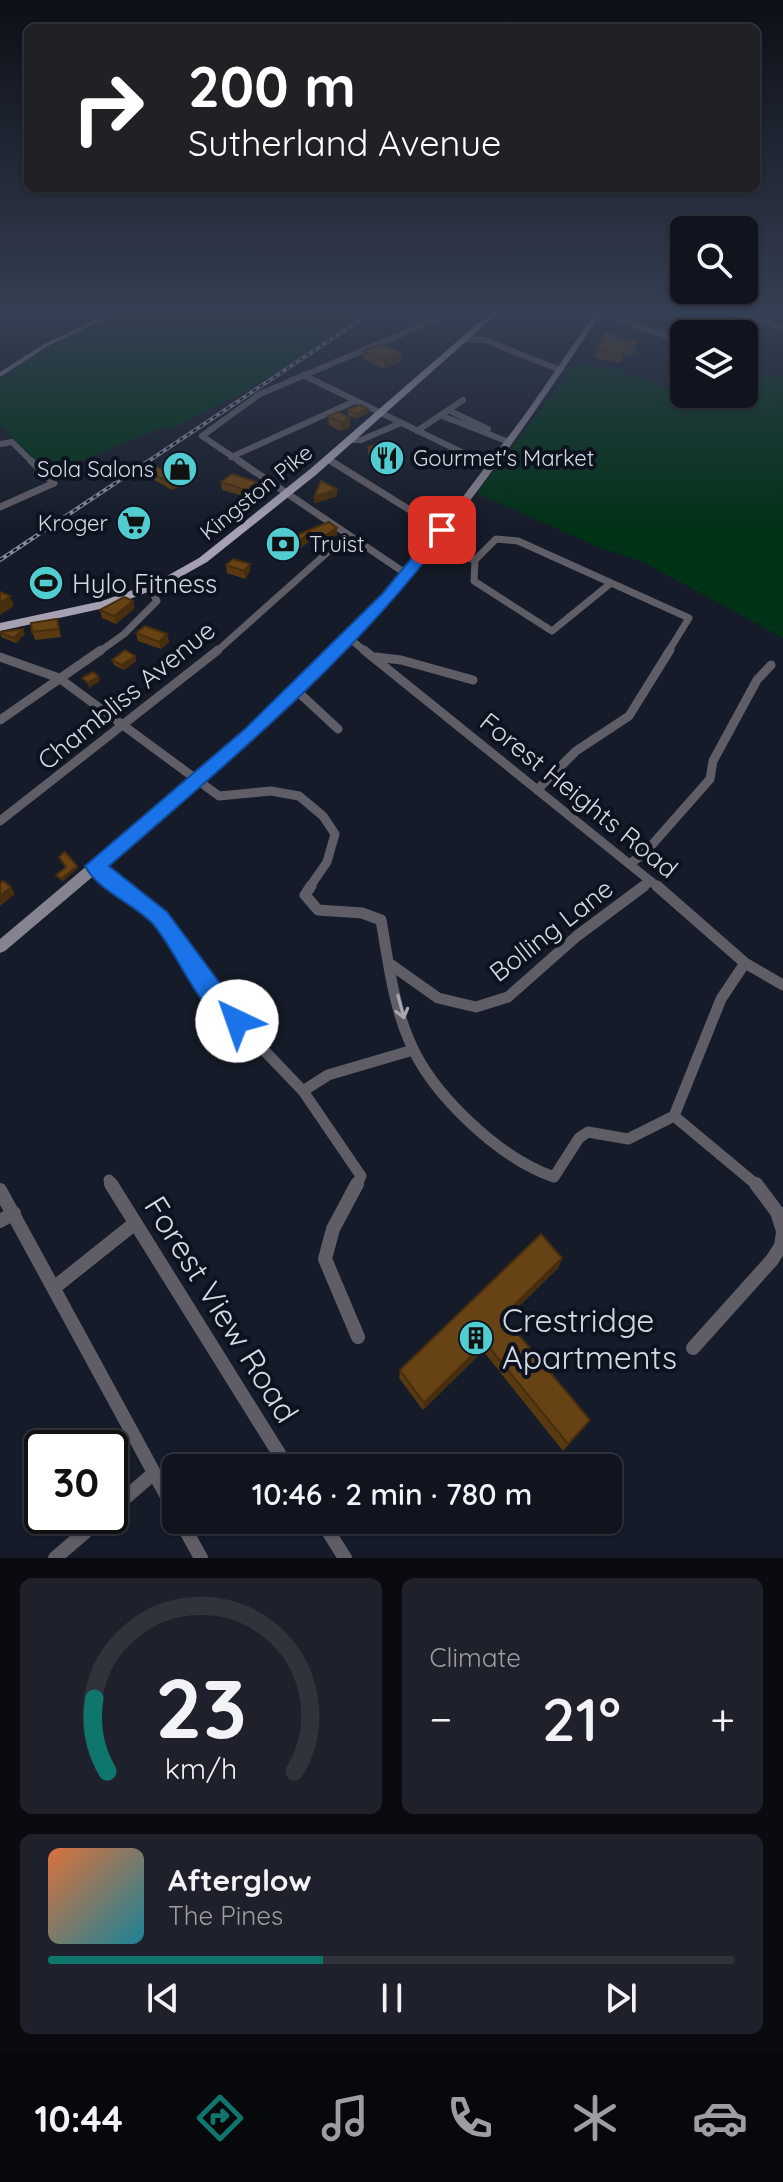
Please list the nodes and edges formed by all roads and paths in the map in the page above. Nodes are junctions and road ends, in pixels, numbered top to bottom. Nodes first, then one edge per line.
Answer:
1 (281, 385) edge
2 (322, 385) edge
3 (413, 385) edge
4 (548, 385) edge
5 (463, 400) dead end
6 (355, 401) junction
7 (448, 410) junction
8 (381, 413) junction
9 (440, 415) junction
10 (401, 423) junction
11 (417, 431) junction
12 (350, 440) junction
13 (504, 441) junction
14 (4, 443) edge
15 (231, 457) junction
16 (328, 459) junction
17 (490, 466) junction
18 (287, 495) junction
19 (0, 507) edge
20 (442, 530) junction
21 (347, 535) junction
22 (430, 546) junction
23 (475, 560) junction
24 (408, 575) junction
25 (611, 583) junction
26 (150, 588) junction
27 (0, 627) edge
28 (349, 638) junction
29 (0, 657) edge
30 (376, 657) junction
31 (771, 665) dead end
32 (59, 678) junction
33 (473, 680) dead end
34 (296, 690) junction
35 (0, 720) edge
36 (122, 727) junction
37 (338, 729) dead end
38 (196, 779) junction
39 (537, 790) junction
40 (0, 821) edge
41 (630, 863) junction
42 (95, 866) junction
43 (651, 881) junction
44 (0, 947) edge
45 (745, 963) junction
46 (390, 964) junction
47 (783, 985) edge
48 (413, 1050) junction
49 (303, 1091) junction
50 (674, 1116) junction
51 (109, 1180) dead end
52 (0, 1190) edge
53 (14, 1213) junction
54 (0, 1221) edge
55 (134, 1224) junction
56 (783, 1232) edge
57 (55, 1287) junction
58 (358, 1337) dead end
59 (693, 1348) dead end
60 (279, 1454) edge
61 (154, 1473) junction
62 (162, 1488) edge
63 (128, 1495) edge
64 (83, 1534) edge
65 (188, 1534) edge
66 (330, 1534) edge
67 (55, 1558) edge
68 (201, 1558) edge
69 (345, 1558) edge

1 - 15 street
2 - 6 street
3 - 8 main road, Kingston Pike
4 - 13 street
5 - 7 street
6 - 8 street
6 - 15 street
7 - 9 street
7 - 13 street
8 - 10 street
8 - 12 main road, Kingston Pike
9 - 11 street
9 - 13 street
10 - 11 street
10 - 12 street
11 - 17 street
12 - 16 main road, Kingston Pike
13 - 17 street
14 - 19 street
15 - 18 street
16 - 18 main road, Kingston Pike
16 - 20 street
17 - 20 street
18 - 21 street
18 - 26 main road, Kingston Pike
20 - 22 street
21 - 24 street
21 - 36 street, Chambliss Avenue
22 - 23 street
22 - 24 street
23 - 25 street
23 - 25 street
24 - 28 street
25 - 39 street
26 - 27 main road, Kingston Pike
26 - 32 street
28 - 30 street, Forest Heights Road
28 - 34 street
29 - 32 street
30 - 33 street
30 - 39 street, Forest Heights Road
31 - 41 street
32 - 35 street
32 - 36 street
34 - 37 street
34 - 38 street
36 - 38 street
36 - 40 street, Chambliss Avenue
38 - 42 street
38 - 46 street
39 - 41 street, Forest Heights Road
41 - 43 street, Forest Heights Road
42 - 44 street
42 - 49 street
43 - 45 street, Forest Heights Road
43 - 46 street, Bolling Lane
45 - 47 street, Forest Heights Road
45 - 50 street
46 -> 48 street
48 - 49 street
48 - 50 street
49 - 58 street
50 - 56 street
51 - 55 street, Forest View Road
52 - 53 street
53 - 54 street
53 - 57 street
55 - 57 street
55 - 60 street, Forest View Road
56 - 59 street
57 - 61 street
61 - 62 street
61 - 63 street
64 - 67 street
65 - 68 street
66 - 69 street

